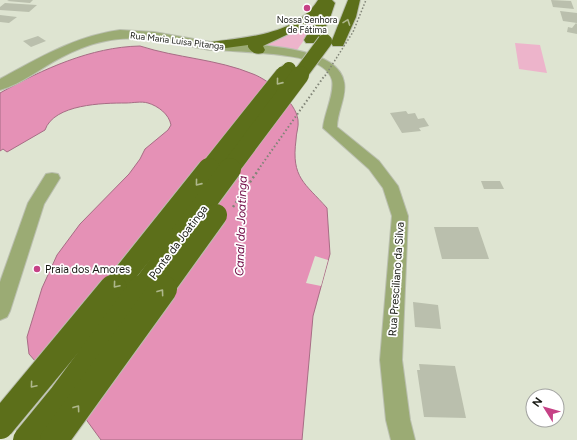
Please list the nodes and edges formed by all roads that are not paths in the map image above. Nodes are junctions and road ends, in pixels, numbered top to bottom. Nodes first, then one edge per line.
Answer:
1 (324, 0) edge
2 (330, 0) edge
3 (342, 0) edge
4 (354, 0) edge
5 (269, 38) junction
6 (325, 42) junction
7 (211, 46) junction
8 (258, 50) junction
9 (294, 53) joint
10 (0, 86) edge
11 (52, 178) dead end
12 (0, 311) edge
13 (0, 425) edge
14 (27, 440) edge
15 (54, 440) edge
16 (403, 440) edge

1 - 5 highway
2 - 6 highway
3 - 6 highway
6 -> 4 highway
5 - 7 highway
5 - 8 highway
6 -> 13 highway, Ponte da Joatinga, bridge
6 - 14 highway, Ponte da Joatinga, bridge
15 -> 6 highway, Ponte da Joatinga, bridge
7 - 8 street, Rua Maria Luisa Pitanga
7 - 10 street, Rua Maria Luisa Pitanga
8 - 9 street, Rua Maria Luisa Pitanga
9 - 16 street, Rua Presciliano da Silva
11 - 12 street

